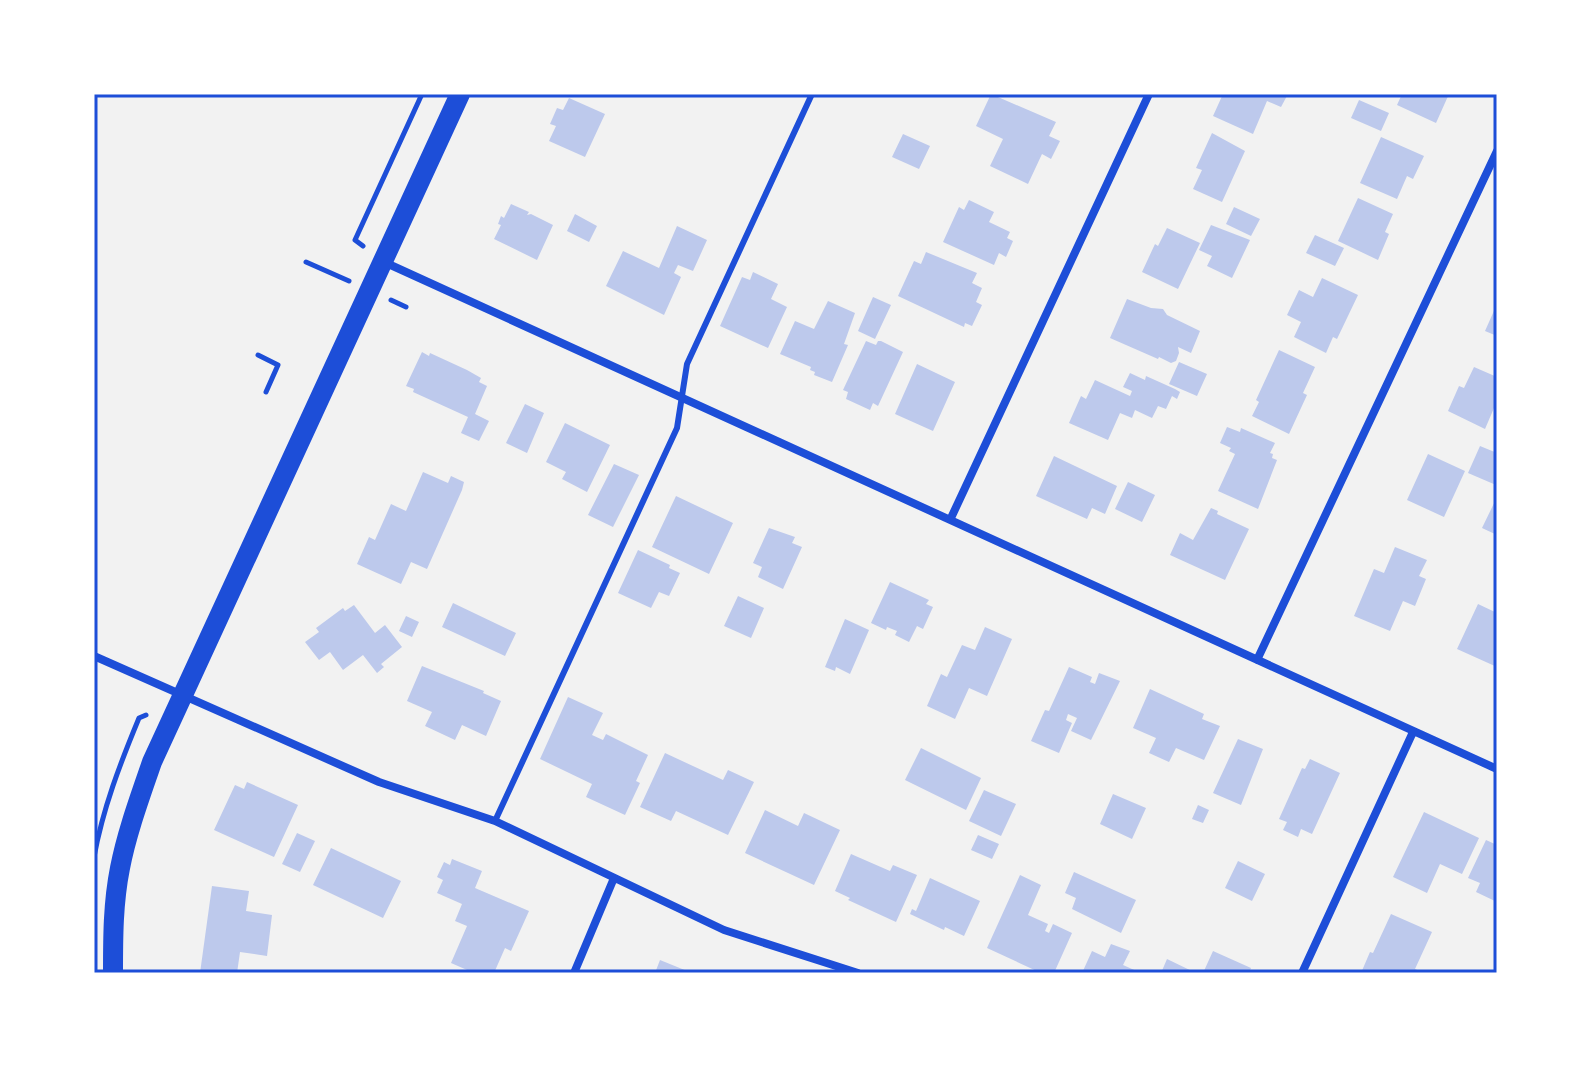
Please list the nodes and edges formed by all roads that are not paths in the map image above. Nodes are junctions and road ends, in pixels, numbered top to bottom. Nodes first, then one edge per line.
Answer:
1 (460, 94) edge
2 (812, 94) edge
3 (1149, 94) edge
4 (1497, 151) edge
5 (382, 261) junction
6 (681, 397) junction
7 (951, 518) junction
8 (94, 656) edge
9 (1257, 660) junction
10 (181, 695) junction
11 (1413, 732) junction
12 (1497, 769) edge
13 (495, 821) junction
14 (614, 878) junction
15 (113, 973) edge
16 (574, 973) edge
17 (858, 973) edge
18 (1302, 973) edge

1 - 5 main road
2 - 6 lane
3 - 7 street
4 - 9 street
5 - 6 street
5 - 10 main road
6 - 7 street
6 - 13 lane
7 - 9 street
8 - 10 street
9 - 11 street
10 - 13 street
10 - 15 main road
11 - 12 street
11 - 18 street
13 - 14 street
14 - 16 street
14 - 17 street

